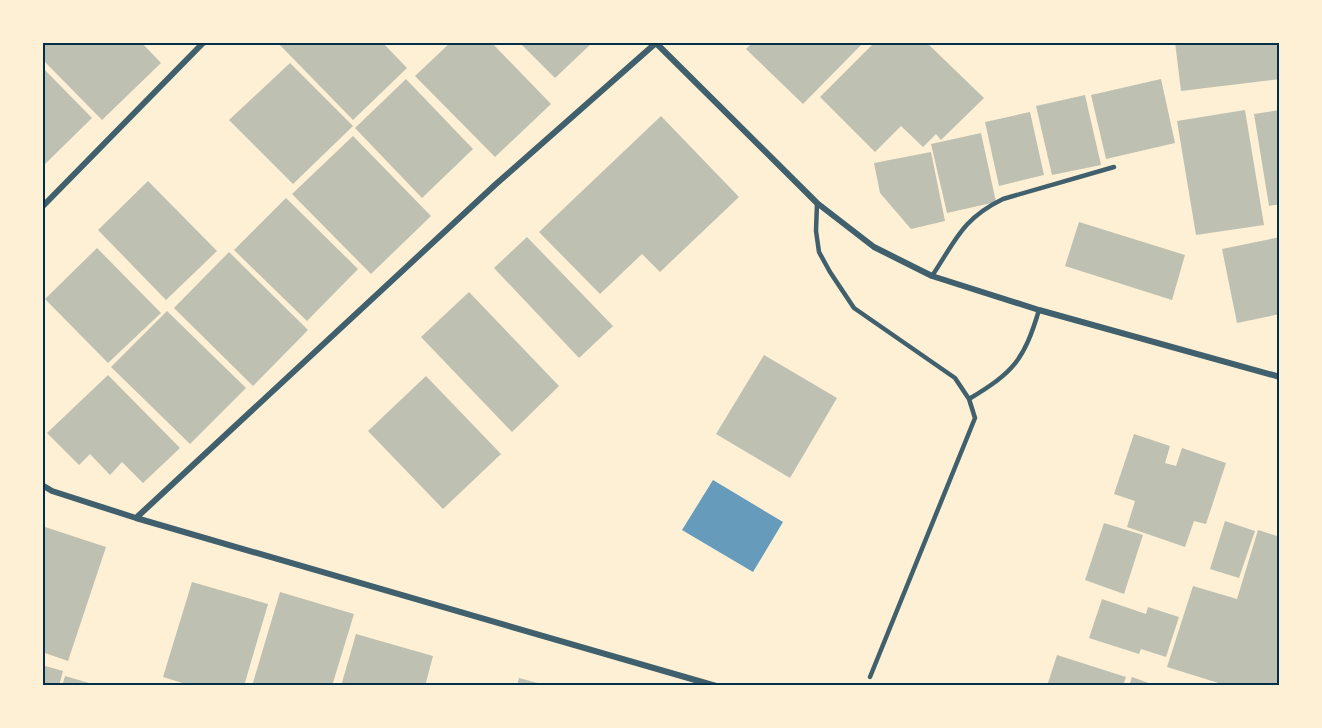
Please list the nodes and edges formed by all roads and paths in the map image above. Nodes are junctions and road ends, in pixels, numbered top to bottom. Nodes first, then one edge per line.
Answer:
1 (204, 42) edge
2 (657, 42) edge
3 (1114, 167) dead end
4 (817, 203) junction
5 (42, 207) edge
6 (932, 276) junction
7 (1039, 310) junction
8 (1280, 377) edge
9 (969, 399) junction
10 (42, 485) edge
11 (136, 518) junction
12 (870, 677) dead end
13 (716, 686) edge

1 - 5 street
2 - 4 street
2 - 11 street
3 - 6 lane
4 - 6 street
4 - 9 lane
6 - 7 street
7 - 8 street
7 - 9 lane
9 - 12 lane
10 - 11 street
11 - 13 street

